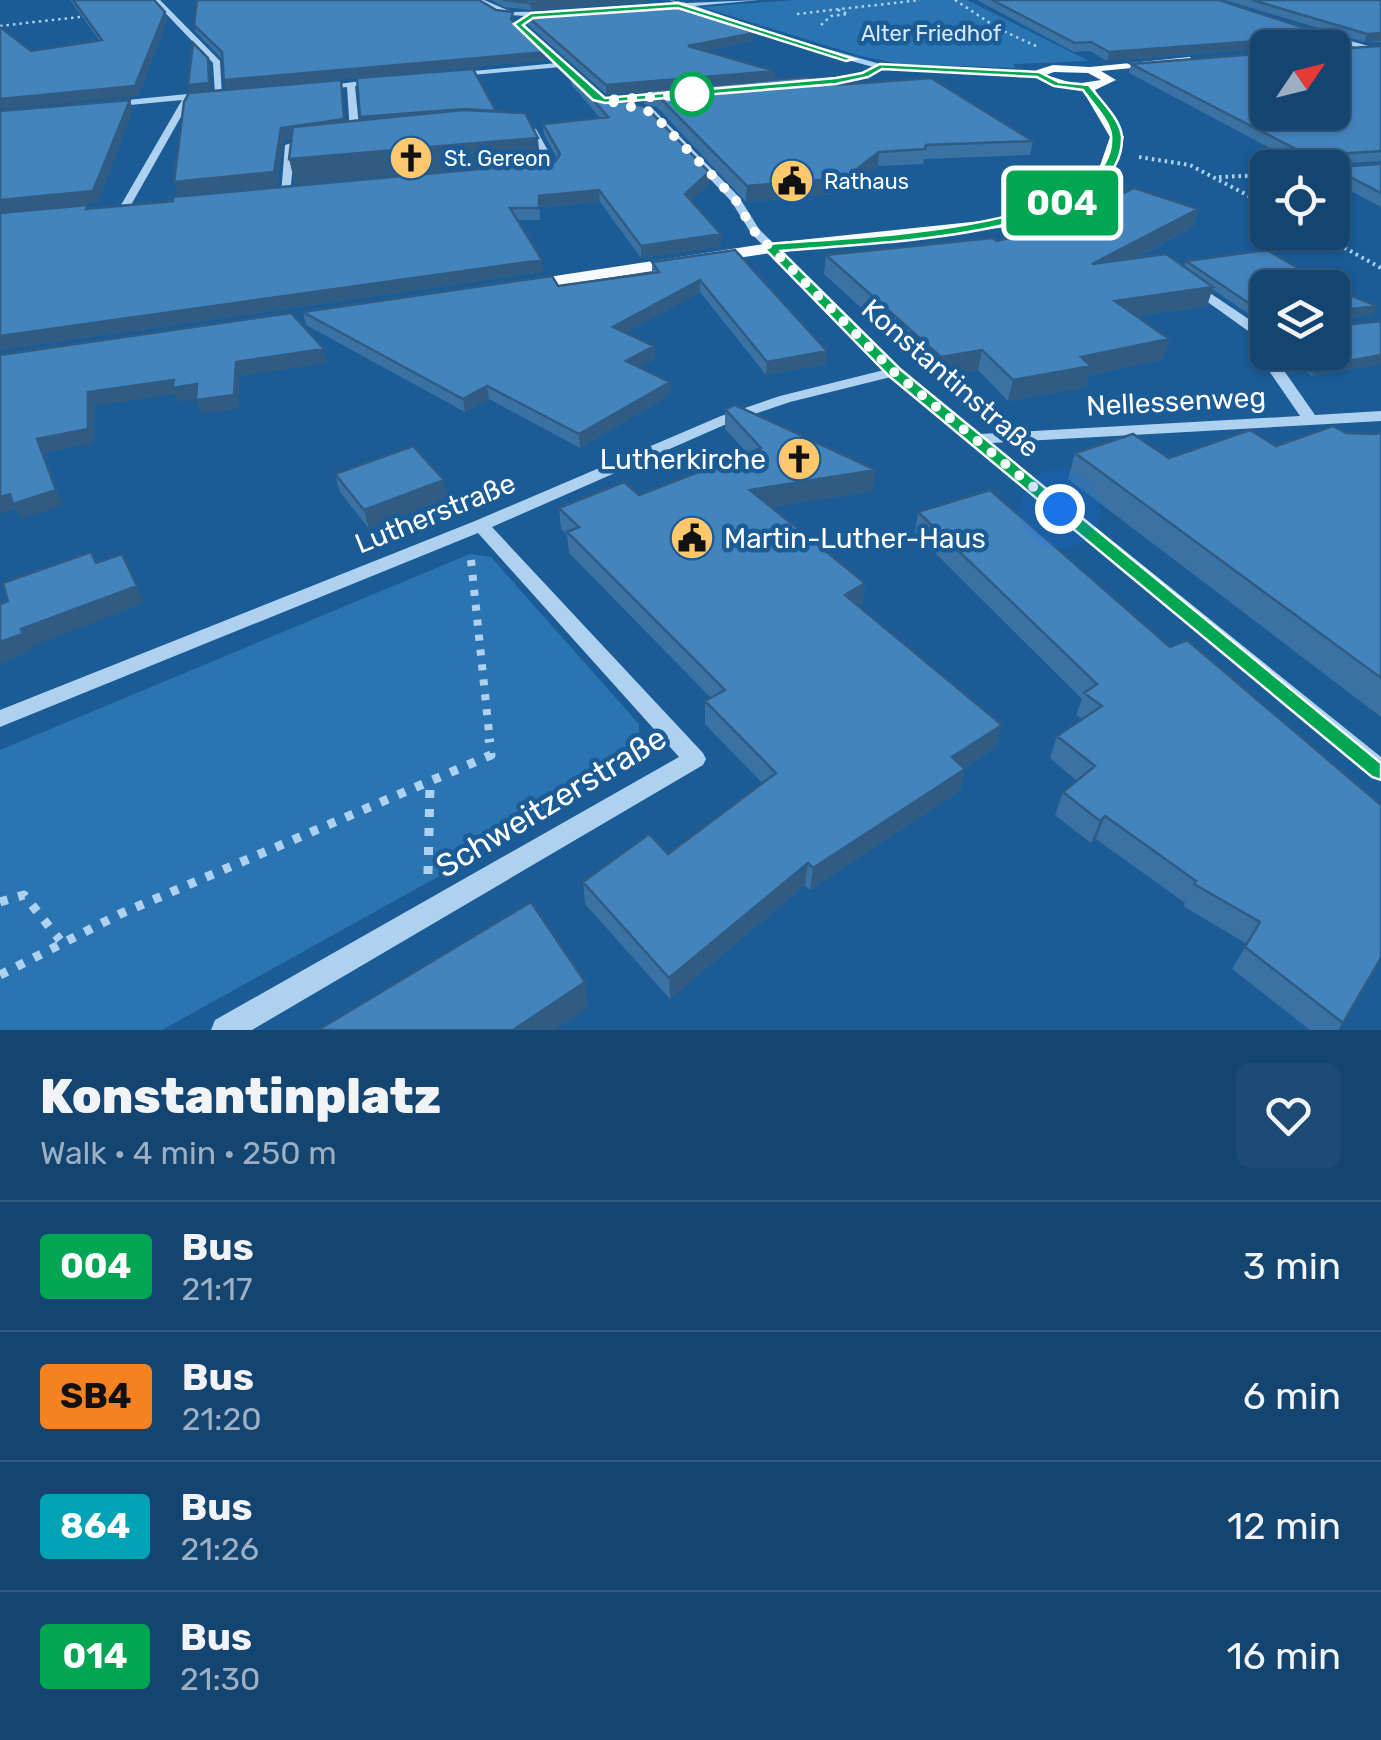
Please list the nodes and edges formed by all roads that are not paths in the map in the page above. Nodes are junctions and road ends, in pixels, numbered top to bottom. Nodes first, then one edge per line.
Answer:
1 (156, 0) edge
2 (478, 0) edge
3 (756, 0) edge
4 (675, 3) edge
5 (660, 7) edge
6 (586, 12) edge
7 (531, 16) junction
8 (1294, 26) edge
9 (1375, 48) edge
10 (1350, 50) edge
11 (1210, 59) edge
12 (562, 65) junction
13 (880, 66) junction
14 (1090, 70) junction
15 (1039, 74) junction
16 (441, 76) edge
17 (387, 81) edge
18 (351, 84) junction
19 (790, 85) edge
20 (314, 87) edge
21 (1086, 87) junction
22 (238, 93) edge
23 (219, 94) junction
24 (188, 97) junction
25 (642, 99) edge
26 (605, 100) junction
27 (98, 105) edge
28 (514, 128) edge
29 (374, 134) edge
30 (355, 136) junction
31 (340, 137) edge
32 (324, 138) edge
33 (533, 169) edge
34 (304, 192) edge
35 (286, 193) junction
36 (268, 194) edge
37 (144, 204) edge
38 (126, 205) junction
39 (106, 207) edge
40 (770, 248) junction
41 (1177, 274) edge
42 (494, 291) edge
43 (1250, 325) edge
44 (1275, 370) edge
45 (894, 372) junction
46 (1381, 416) edge
47 (1308, 418) junction
48 (973, 438) junction
49 (481, 525) junction
50 (0, 719) edge
51 (1381, 770) edge
52 (226, 1030) edge

1 - 23 street
2 - 7 street
3 - 4 street
4 - 5 street
4 - 13 street
6 - 7 street
7 - 12 street
8 - 9 street
9 - 10 main road
11 - 14 main road
12 - 16 street
12 - 26 street
13 - 15 street
13 - 19 street
14 - 15 main road
14 - 21 main road
15 - 21 main road
17 - 18 street
18 - 20 street
18 - 30 street
21 - 40 main road
22 - 23 street
23 - 24 street
24 - 27 street
24 - 38 street
25 - 26 street
26 - 40 street, Konstantinstraße
28 - 33 street
29 - 30 street
30 - 31 street
32 - 35 street
34 - 35 street
35 - 36 street
37 - 38 street
38 - 39 street
40 - 42 main road
40 - 45 street, Konstantinstraße
41 - 43 street
44 - 47 street
45 - 48 street, Konstantinstraße
45 - 49 street, Lutherstraße
46 - 47 street, Nellessenweg
47 - 48 street, Nellessenweg
48 - 51 street, Konstantinstraße
49 - 50 street, Lutherstraße
49 - 52 street, Schweitzerstraße

